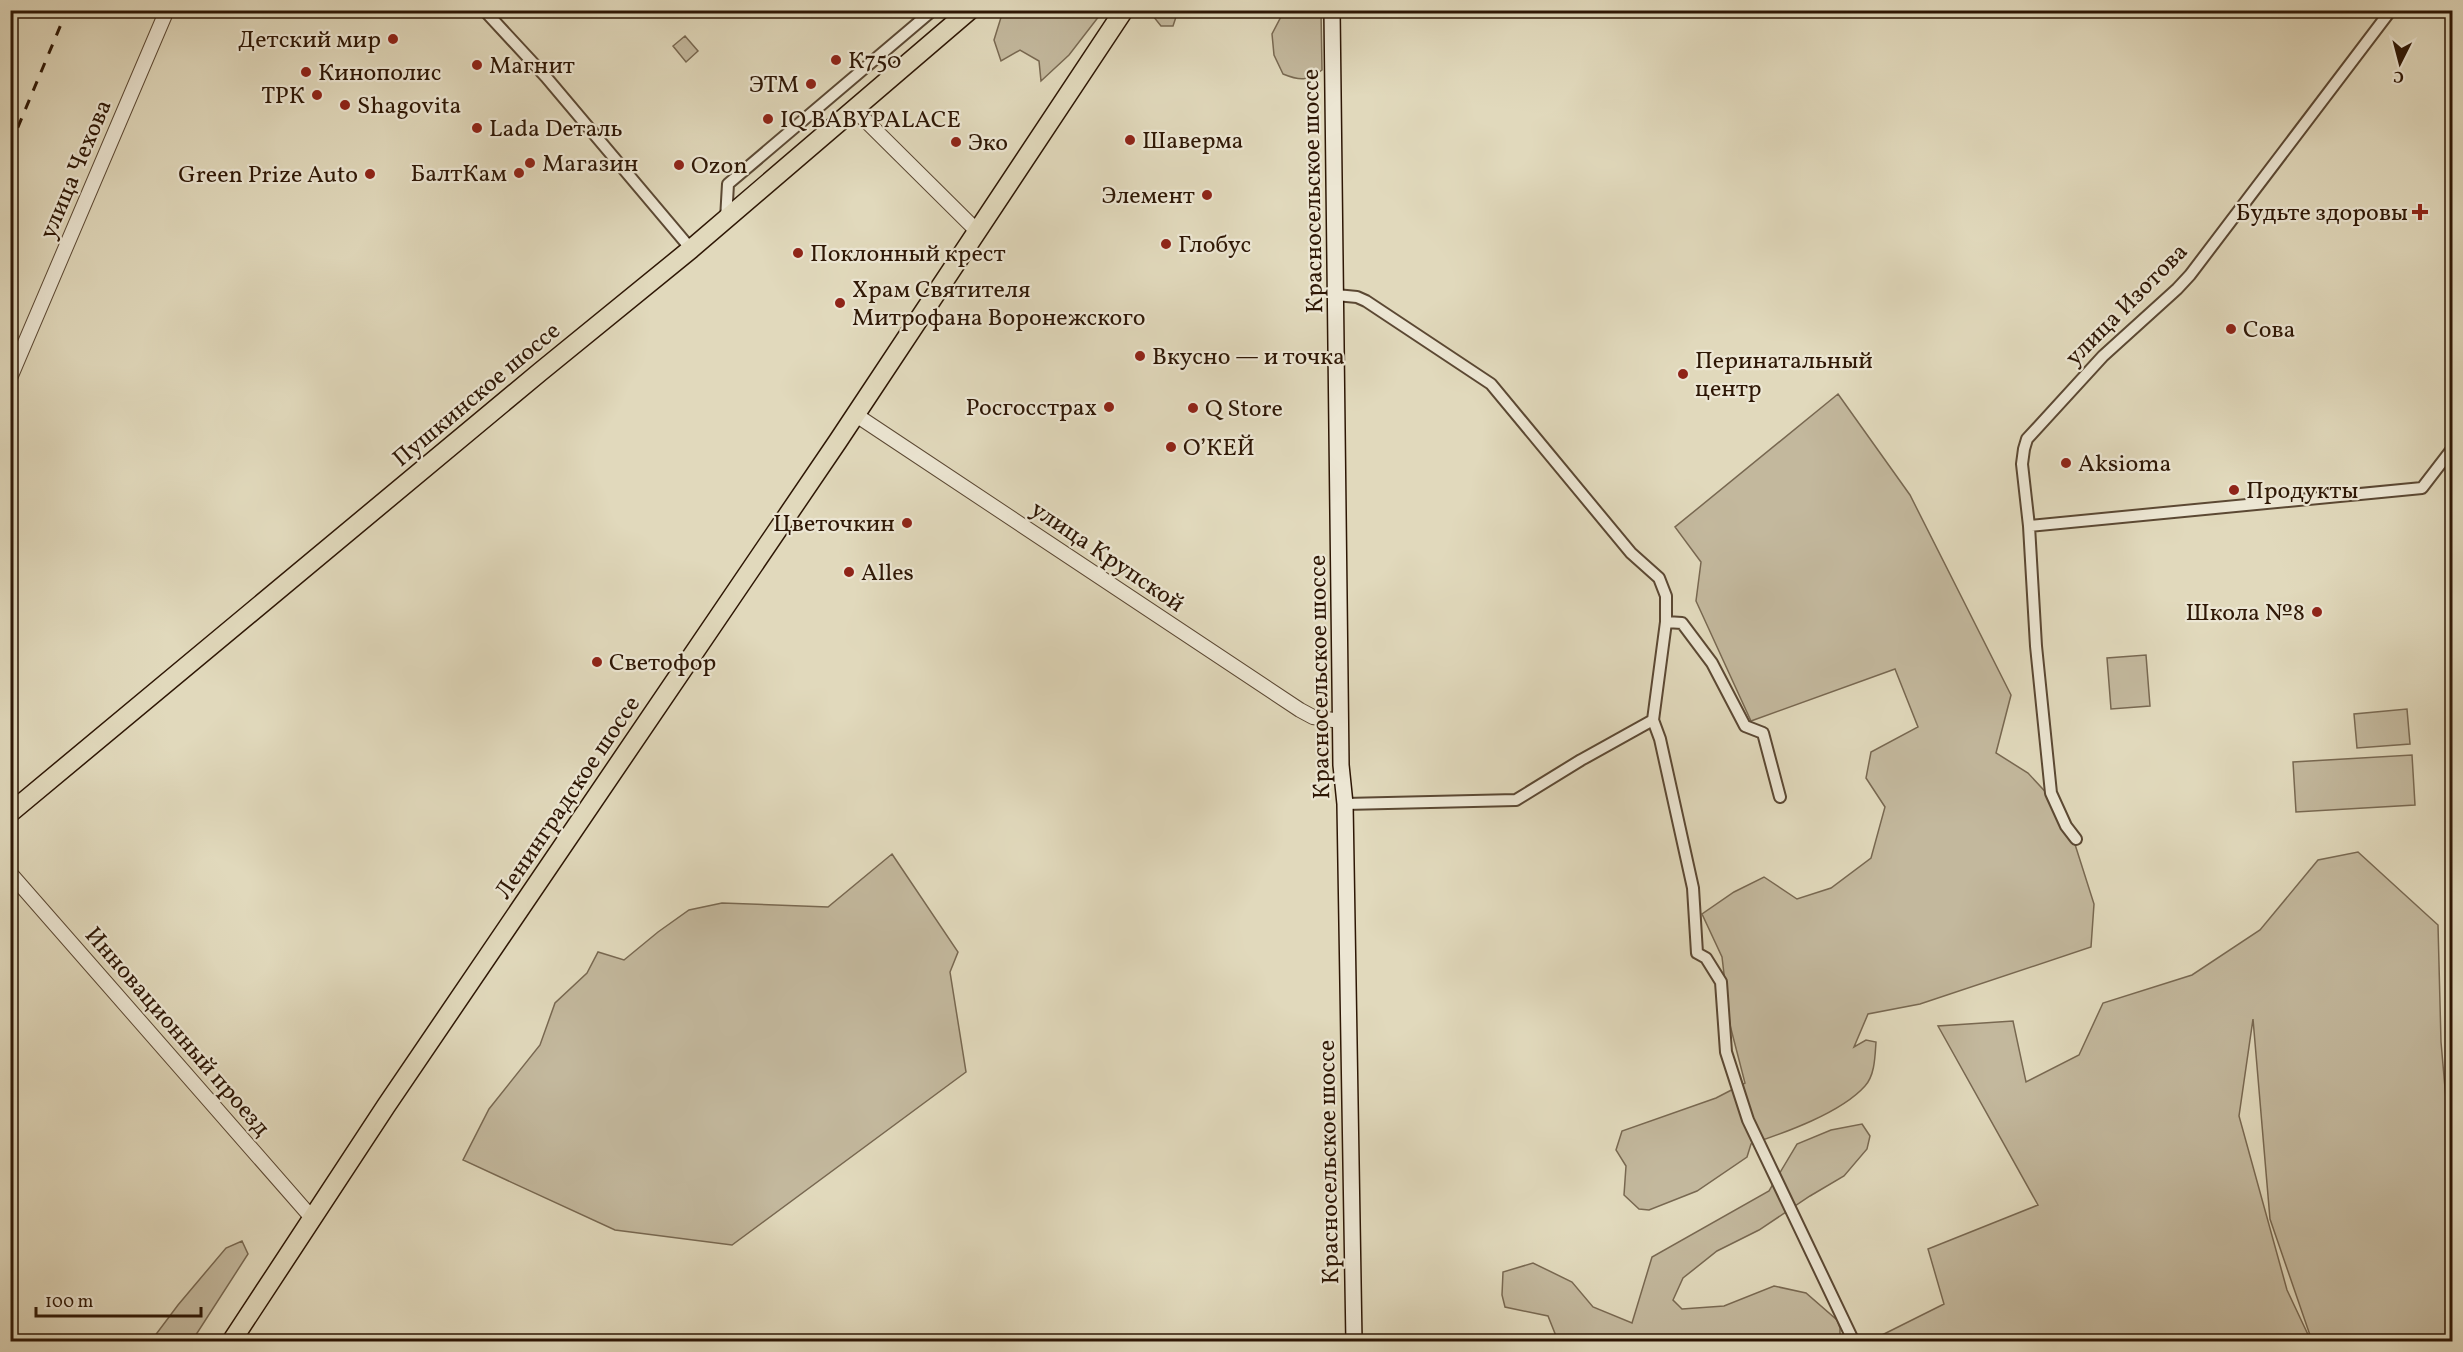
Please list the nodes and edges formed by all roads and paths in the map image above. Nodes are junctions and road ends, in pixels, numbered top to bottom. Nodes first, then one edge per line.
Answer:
1 (167, 10) edge
2 (484, 10) edge
3 (933, 10) edge
4 (970, 10) edge
5 (1124, 10) edge
6 (1332, 10) edge
7 (2388, 12) edge
8 (854, 110) junction
9 (726, 219) junction
10 (977, 231) junction
11 (691, 249) junction
12 (1336, 295) junction
13 (10, 378) edge
14 (855, 415) junction
15 (2452, 449) edge
16 (2029, 525) junction
17 (1666, 622) junction
18 (1653, 720) junction
19 (1340, 721) junction
20 (1780, 797) dead end
21 (1345, 804) junction
22 (10, 813) edge
23 (2076, 839) dead end
24 (10, 873) edge
25 (312, 1218) junction
26 (231, 1341) edge
27 (1354, 1341) edge
28 (1854, 1341) edge

1 - 13 street, улица Чехова
2 - 11 street
3 - 9 street
4 - 8 main road, Пушкинское шоссе
5 - 10 main road, Ленинградское шоссе
6 - 12 main road, Красносельское шоссе
7 - 16 street, улица Изотова
8 - 9 main road, Пушкинское шоссе
8 - 10 street
9 - 11 main road, Пушкинское шоссе
10 - 14 main road, Ленинградское шоссе
11 - 22 main road, Пушкинское шоссе
12 - 17 street
12 - 19 main road, Красносельское шоссе
14 - 19 street, улица Крупской
14 - 25 main road, Ленинградское шоссе
15 - 16 street
16 - 23 street, улица Изотова
17 - 18 street
17 - 20 street
18 - 21 street
18 - 28 street
19 - 21 main road, Красносельское шоссе
21 - 27 main road, Красносельское шоссе
24 - 25 street, Инновационный проезд
25 - 26 main road, Ленинградское шоссе

